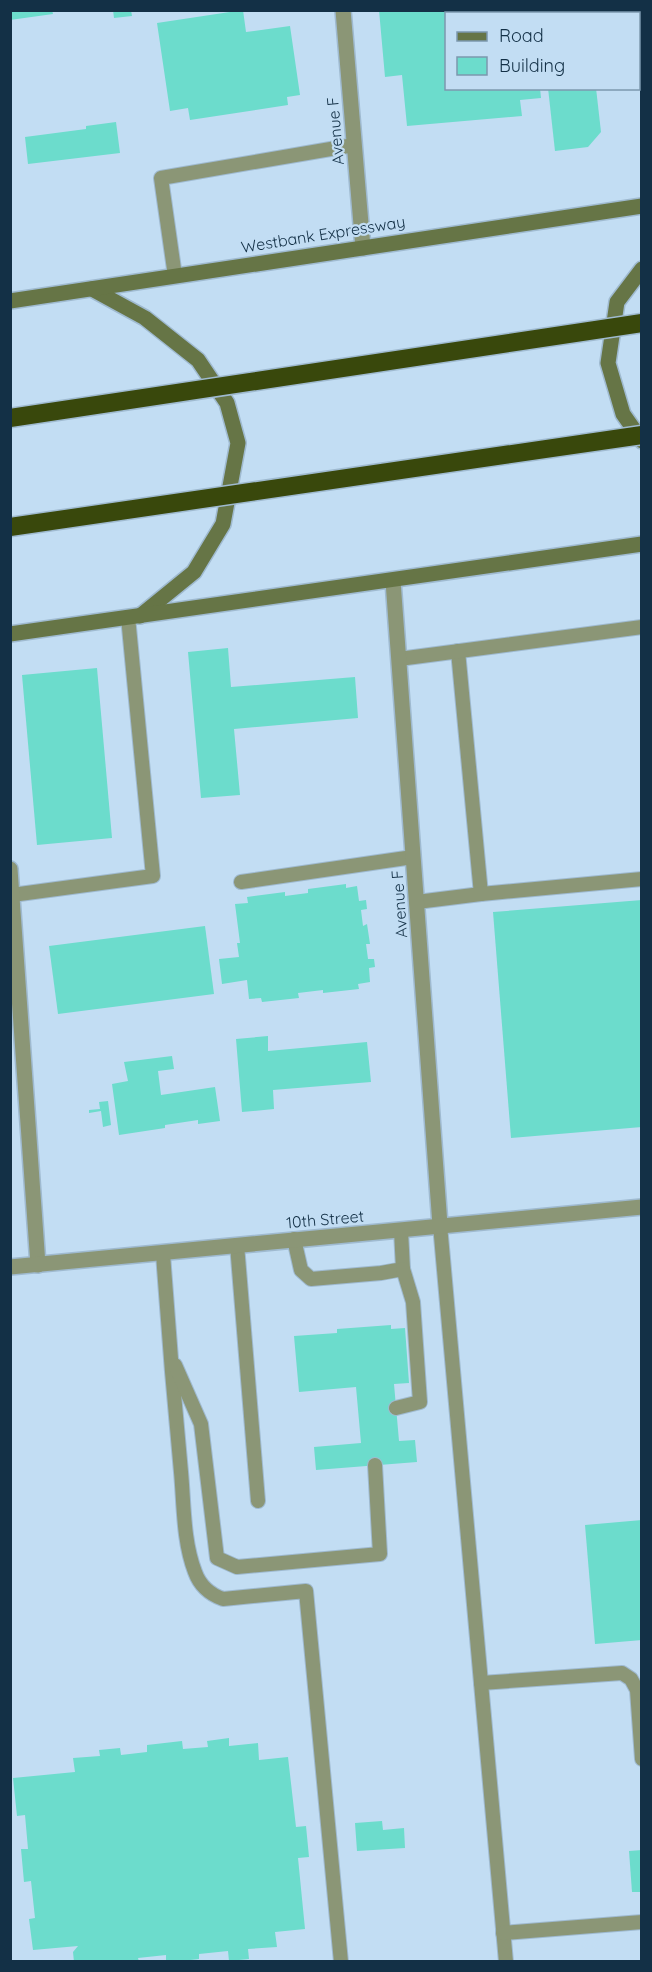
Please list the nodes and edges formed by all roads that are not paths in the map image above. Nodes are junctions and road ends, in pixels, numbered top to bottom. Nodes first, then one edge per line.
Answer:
1 (344, 10) edge
2 (354, 145) junction
3 (642, 206) edge
4 (363, 248) junction
5 (642, 269) edge
6 (175, 276) junction
7 (92, 289) junction
8 (10, 301) edge
9 (642, 323) edge
10 (10, 418) edge
11 (642, 435) edge
12 (642, 441) edge
13 (10, 527) edge
14 (642, 544) edge
15 (393, 581) junction
16 (134, 616) junction
17 (642, 627) edge
18 (10, 634) edge
19 (458, 651) junction
20 (399, 659) junction
21 (413, 857) junction
22 (10, 869) edge
23 (642, 879) edge
24 (241, 882) dead end
25 (481, 894) junction
26 (12, 895) junction
27 (417, 902) junction
28 (642, 1207) edge
29 (440, 1225) junction
30 (401, 1231) junction
31 (294, 1239) junction
32 (237, 1245) junction
33 (163, 1252) junction
34 (38, 1265) junction
35 (10, 1267) edge
36 (403, 1269) junction
37 (169, 1352) junction
38 (396, 1408) dead end
39 (375, 1465) dead end
40 (258, 1501) dead end
41 (481, 1683) junction
42 (642, 1760) edge
43 (642, 1922) edge
44 (503, 1933) junction
45 (341, 1962) edge
46 (506, 1962) edge

1 - 2 street, Avenue F
2 - 4 street, Avenue F
2 - 6 lane
3 - 4 main road, Westbank Expressway
4 - 6 main road, Westbank Expressway
5 - 12 main road
6 - 7 main road, Westbank Expressway
7 - 8 main road, Westbank Expressway
7 - 16 main road
9 - 10 highway, bridge
11 - 13 highway, bridge
14 - 15 main road
15 - 16 main road
15 - 20 street, Avenue F
16 - 18 main road
16 - 26 lane
17 - 19 lane
19 - 20 lane
19 - 25 lane
20 - 21 street, Avenue F
21 - 24 lane
21 - 27 street, Avenue F
22 - 26 street
23 - 25 lane
25 - 27 lane
26 - 34 street
27 - 29 street, Avenue F
28 - 29 street, 10th Street
29 - 30 street, 10th Street
29 - 41 lane
30 - 31 street, 10th Street
30 - 36 lane
31 - 32 street, 10th Street
31 - 36 lane
32 - 33 street, 10th Street
32 - 40 lane
33 - 34 street, 10th Street
33 - 37 lane
34 - 35 street, 10th Street
36 - 38 lane
37 - 39 lane
37 - 45 lane
41 - 42 lane
41 - 44 lane
43 - 44 lane
44 - 46 lane

